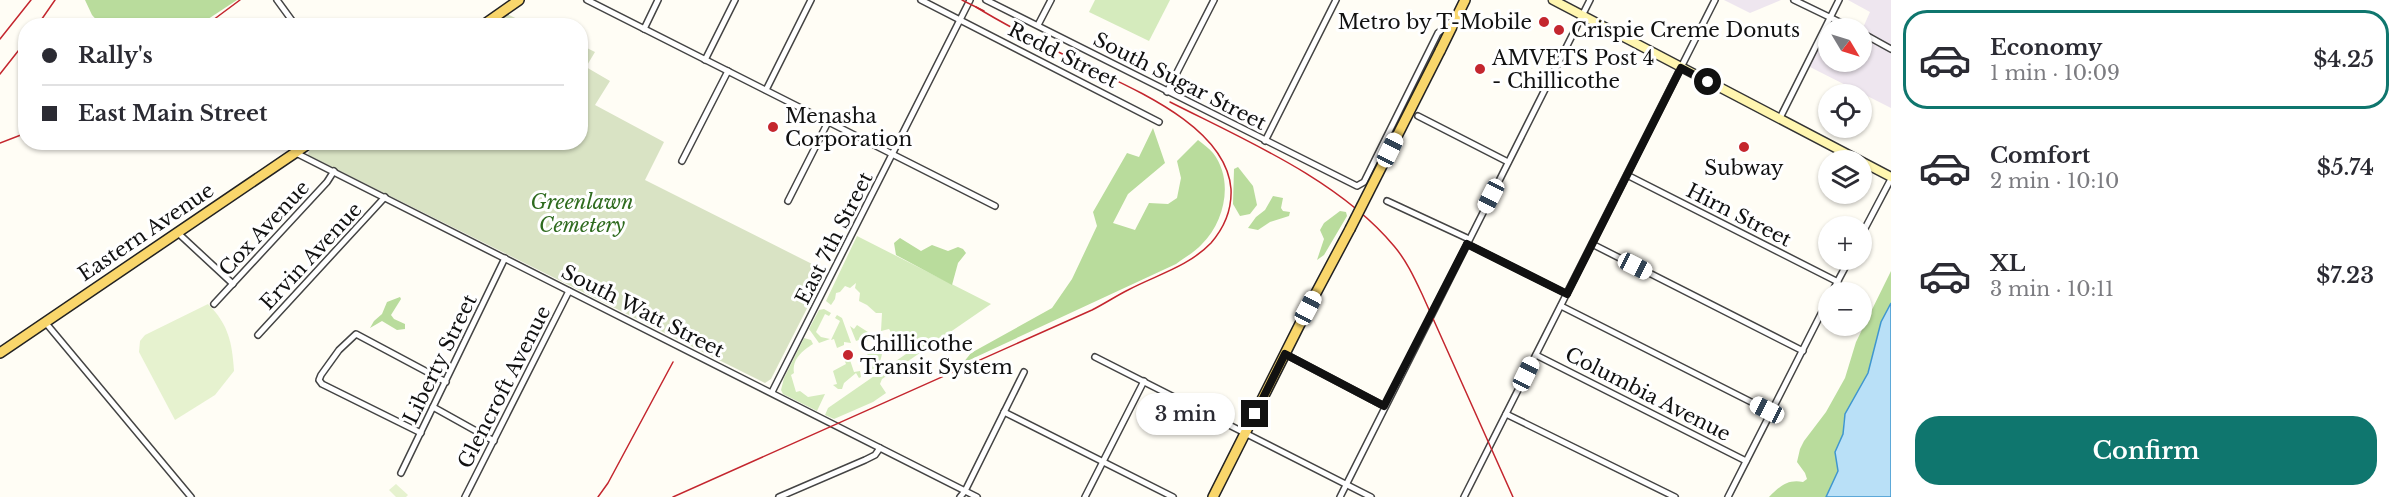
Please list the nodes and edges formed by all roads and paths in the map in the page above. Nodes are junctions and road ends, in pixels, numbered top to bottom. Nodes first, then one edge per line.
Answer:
1 (277, 0) edge
2 (519, 0) edge
3 (587, 0) edge
4 (658, 0) edge
5 (735, 0) edge
6 (811, 0) edge
7 (921, 0) edge
8 (970, 0) edge
9 (986, 0) edge
10 (1051, 0) edge
11 (1214, 0) edge
12 (1336, 0) edge
13 (1553, 0) edge
14 (1590, 0) edge
15 (1715, 0) edge
16 (1794, 0) edge
17 (1839, 0) edge
18 (1462, 1) edge
19 (1457, 15) junction
20 (1582, 15) junction
21 (290, 18) edge
22 (493, 18) edge
23 (1830, 18) joint
24 (960, 20) junction
25 (1038, 25) junction
26 (644, 28) junction
27 (1872, 39) edge
28 (1818, 42) edge
29 (1891, 49) edge
30 (705, 60) junction
31 (1681, 68) junction
32 (728, 71) junction
33 (766, 90) junction
34 (1167, 92) junction
35 (1418, 116) dead end
36 (1780, 118) junction
37 (828, 122) junction
38 (1159, 122) dead end
39 (1265, 141) junction
40 (300, 150) edge
41 (296, 153) junction
42 (892, 154) junction
43 (682, 161) dead end
44 (1508, 162) junction
45 (334, 171) junction
46 (1627, 175) junction
47 (1891, 178) edge
48 (385, 197) junction
49 (788, 201) dead end
50 (1387, 201) dead end
51 (995, 206) dead end
52 (1871, 216) edge
53 (178, 233) junction
54 (1468, 242) junction
55 (1592, 244) junction
56 (505, 258) junction
57 (1844, 270) edge
58 (1838, 282) joint
59 (233, 284) junction
60 (569, 291) junction
61 (1567, 294) junction
62 (214, 304) dead end
63 (1561, 306) junction
64 (1818, 320) edge
65 (45, 322) junction
66 (258, 334) dead end
67 (1803, 351) junction
68 (0, 352) edge
69 (1285, 354) junction
70 (1536, 355) junction
71 (1095, 357) dead end
72 (1024, 372) dead end
73 (1144, 381) junction
74 (446, 382) junction
75 (772, 392) junction
76 (1384, 406) junction
77 (433, 407) junction
78 (1004, 412) junction
79 (1771, 412) junction
80 (1506, 414) junction
81 (421, 433) junction
82 (1245, 433) junction
83 (494, 441) junction
84 (880, 448) junction
85 (1746, 461) junction
86 (1103, 463) junction
87 (401, 473) dead end
88 (1346, 484) junction
89 (965, 491) junction
90 (1672, 496) edge
91 (191, 497) edge
92 (465, 497) edge
93 (779, 497) edge
94 (960, 497) edge
95 (977, 497) edge
96 (1085, 497) edge
97 (1173, 497) edge
98 (1213, 497) edge
99 (1340, 497) edge
100 (1371, 497) edge
101 (1464, 497) edge
102 (1728, 497) edge

1 - 21 street
2 - 22 main road
3 - 26 street
4 - 26 street
5 - 30 street
6 - 33 street
7 - 24 street, Redd Street
8 - 24 street, East 7th Street
9 - 25 street, South Sugar Street
10 - 25 street
11 - 34 street
12 - 39 street
13 - 20 main road
14 - 20 street
15 - 31 street
16 - 23 street
17 - 23 street
18 - 19 main road
19 - 39 street, South Sugar Street
19 - 69 main road, bridge
20 - 31 main road
20 - 44 street
24 - 38 street, Redd Street
24 - 42 street, East 7th Street
25 - 34 street, South Sugar Street
26 - 30 street
27 - 29 street
28 - 36 street
30 - 32 street
31 - 36 main road
31 - 46 street
32 - 33 street
32 - 43 street
33 - 37 street
34 - 39 street, South Sugar Street
35 - 44 street
36 - 47 main road
37 - 42 street
37 - 49 street
40 - 41 main road, Eastern Avenue
41 - 45 street, South Watt Street
41 - 53 main road, Eastern Avenue
42 - 51 street
42 - 75 street, East 7th Street
44 - 54 street
45 - 48 street, South Watt Street
45 - 59 street, Cox Avenue
46 - 55 street
46 - 58 street, Hirn Street
47 - 52 street
48 - 56 street, South Watt Street
48 - 66 street, Ervin Avenue
50 - 54 street
53 - 59 street
53 - 65 main road, Eastern Avenue
54 - 61 street
54 - 76 street
55 - 61 street
55 - 67 street
56 - 60 street, South Watt Street
56 - 74 street, Liberty Street
57 - 58 street
59 - 62 street, Cox Avenue
60 - 75 street, South Watt Street
60 - 83 street, Glencroft Avenue
61 - 63 street
63 - 70 street
63 - 79 street
64 - 67 street
65 - 68 main road, Eastern Avenue
65 - 91 street
67 - 79 street
69 - 76 street
69 - 82 main road
70 - 80 street
70 - 85 street, Columbia Avenue
71 - 73 street
72 - 78 street
73 - 82 street
73 - 86 street
74 - 77 street, Liberty Street
74 - 81 street
75 - 84 street, South Watt Street
76 - 88 street
77 - 81 street, Liberty Street
77 - 83 street
78 - 86 street
78 - 89 street
79 - 85 street
80 - 90 street
80 - 101 street
81 - 87 street, Liberty Street
82 - 88 street
82 - 98 main road
83 - 92 street, Glencroft Avenue
84 - 89 street, South Watt Street
84 - 93 street
85 - 102 street
86 - 96 street
86 - 97 street
88 - 99 street
88 - 100 street
89 - 94 street
89 - 95 street, South Watt Street

